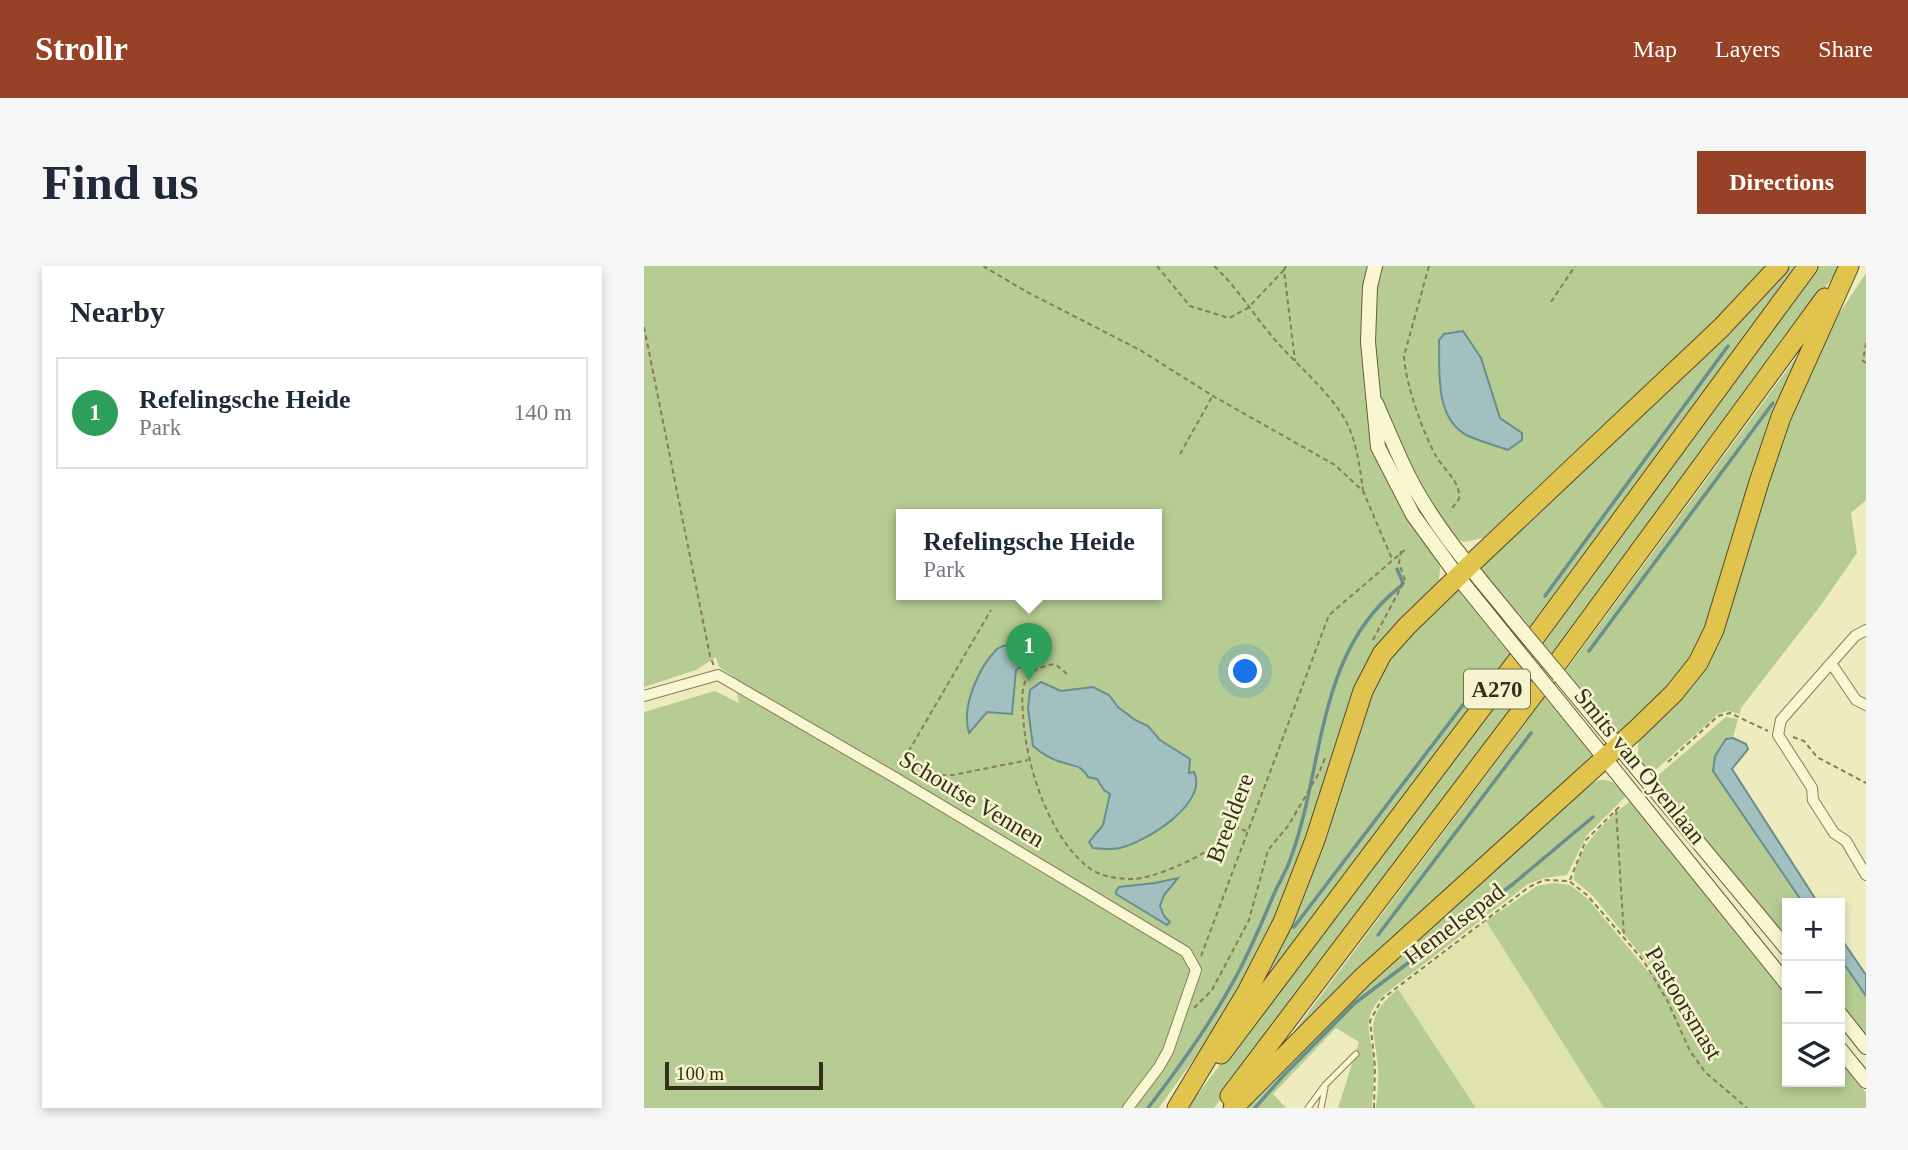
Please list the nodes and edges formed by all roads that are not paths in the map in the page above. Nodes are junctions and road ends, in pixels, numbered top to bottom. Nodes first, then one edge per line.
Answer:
1 (1374, 266) edge
2 (1779, 266) edge
3 (1808, 266) edge
4 (1849, 266) edge
5 (1463, 572) junction
6 (1866, 630) edge
7 (1830, 663) junction
8 (644, 696) edge
9 (1866, 705) edge
10 (1611, 752) junction
11 (1866, 875) edge
12 (1782, 943) edge
13 (1782, 977) edge
14 (1845, 1020) edge
15 (1866, 1047) edge
16 (1356, 1054) dead end
17 (1845, 1055) edge
18 (1866, 1082) edge
19 (1325, 1085) junction
20 (1128, 1108) edge
21 (1178, 1108) edge
22 (1221, 1108) edge
23 (1233, 1108) edge
24 (1308, 1108) edge
25 (1321, 1108) edge

1 - 5 main road
2 - 5 highway, A270
3 - 21 highway, A270
4 - 10 highway, A270
4 - 22 highway, A270
5 - 10 main road, Smits van Oyenlaan, bridge
5 - 10 main road, Smits van Oyenlaan, bridge
5 - 21 highway, A270
6 - 7 street
7 - 9 street
7 - 11 street
8 - 20 street, Schoutse Vennen
10 - 12 main road, Smits van Oyenlaan
10 - 13 main road, Smits van Oyenlaan
10 - 23 highway, A270
14 - 15 main road
16 - 19 lane
17 - 18 main road
19 - 24 lane
19 - 25 lane

